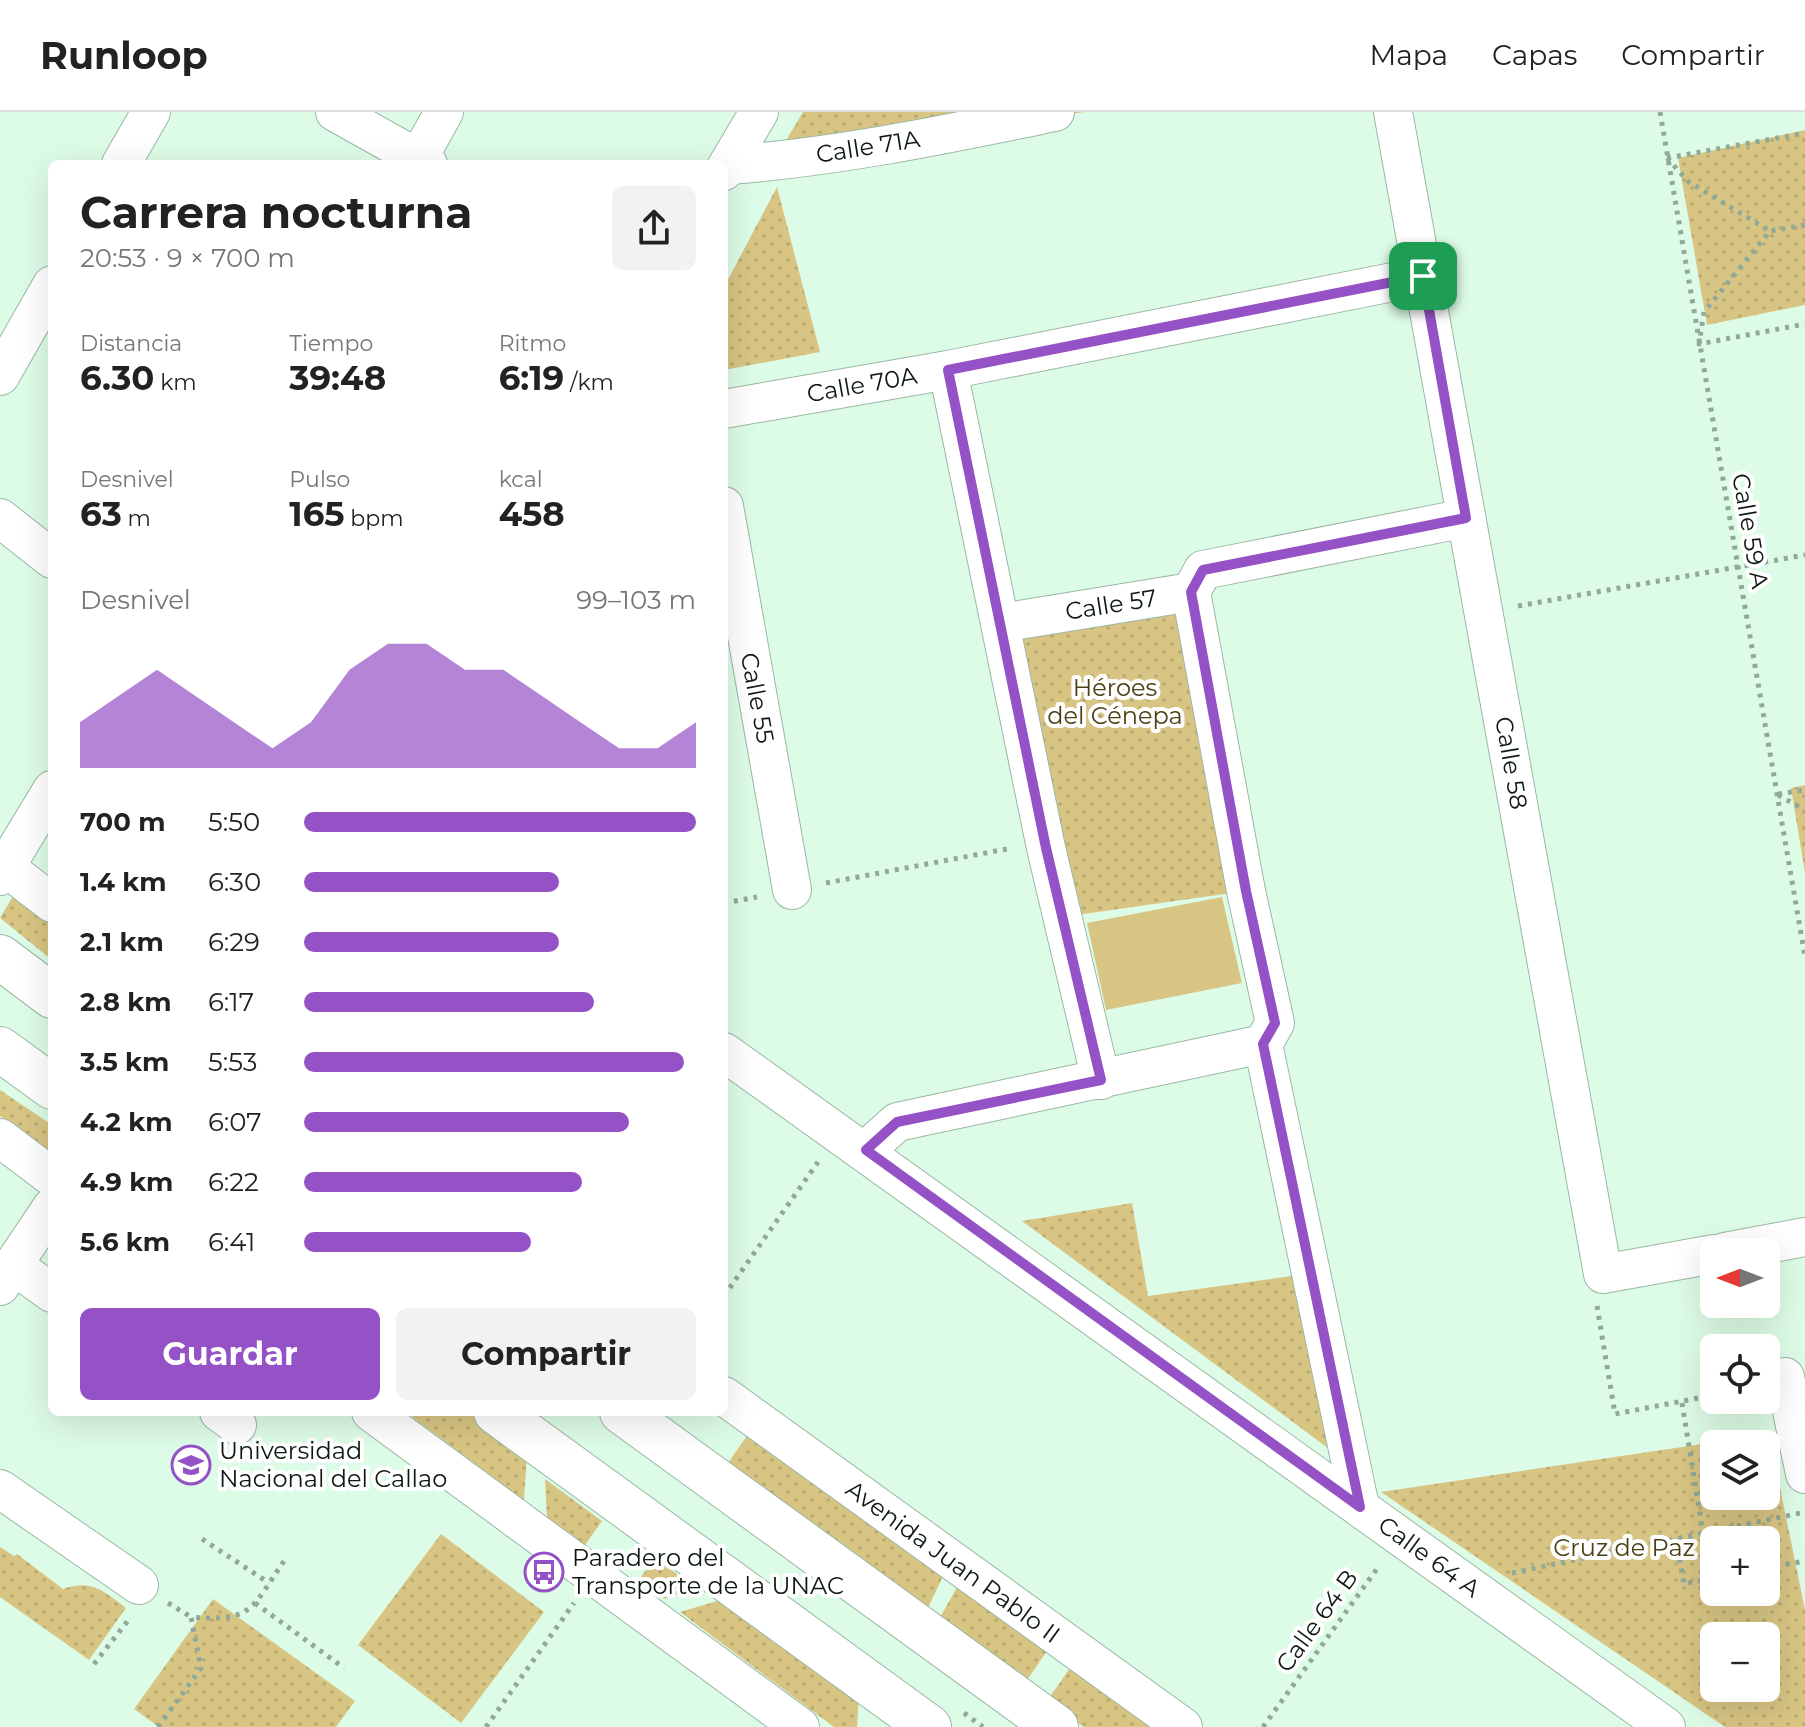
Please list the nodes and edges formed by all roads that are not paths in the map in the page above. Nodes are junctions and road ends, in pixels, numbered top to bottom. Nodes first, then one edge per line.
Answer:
1 (151, 112) edge
2 (335, 112) edge
3 (444, 112) edge
4 (759, 112) edge
5 (1055, 112) edge
6 (1393, 112) edge
7 (123, 160) edge
8 (417, 160) edge
9 (421, 160) edge
10 (728, 165) edge
11 (728, 168) edge
12 (1423, 276) junction
13 (48, 292) edge
14 (948, 370) junction
15 (0, 376) edge
16 (728, 408) edge
17 (0, 518) edge
18 (1466, 518) junction
19 (728, 529) edge
20 (48, 556) edge
21 (1191, 592) junction
22 (1001, 623) junction
23 (48, 796) edge
24 (2, 869) edge
25 (792, 890) road end
26 (48, 900) edge
27 (0, 957) edge
28 (48, 993) edge
29 (1263, 1044) junction
30 (0, 1049) edge
31 (728, 1055) edge
32 (1101, 1080) junction
33 (48, 1084) edge
34 (0, 1138) edge
35 (852, 1141) junction
36 (48, 1174) edge
37 (48, 1213) edge
38 (1805, 1237) edge
39 (1780, 1242) edge
40 (1700, 1257) edge
41 (7, 1276) edge
42 (48, 1291) edge
43 (1785, 1377) dead end
44 (728, 1399) edge
45 (376, 1416) edge
46 (501, 1416) edge
47 (628, 1416) edge
48 (1805, 1474) edge
49 (0, 1489) edge
50 (1360, 1507) junction
51 (139, 1585) dead end
52 (800, 1727) edge
53 (929, 1727) edge
54 (1056, 1727) edge
55 (1183, 1727) edge
56 (1666, 1727) edge

1 - 7 street
2 - 8 street
3 - 9 street
4 - 10 street
5 - 11 street, Calle 71A
6 - 12 street, Calle 58
12 - 14 street, Calle 70A
12 - 18 street, Calle 58
13 - 15 street
14 - 16 street, Calle 70A
14 - 22 street
17 - 20 street
18 - 21 street
18 - 40 street, Calle 58
19 - 25 street, Calle 55
21 - 22 street, Calle 57
21 - 29 street, Calle 57
22 - 32 street
23 - 24 street
24 - 26 street
27 - 28 main road
29 - 32 street
29 - 50 street
30 - 33 main road
31 - 35 street, Calle 64 A
32 - 35 street
34 - 36 street
35 - 50 street, Calle 64 A
37 - 41 street
38 - 39 street
41 - 42 street
43 - 48 street
44 - 55 street, Avenida Juan Pablo II
45 - 52 street
46 - 53 main road
47 - 54 main road
49 - 51 street
50 - 56 street, Calle 64 A

